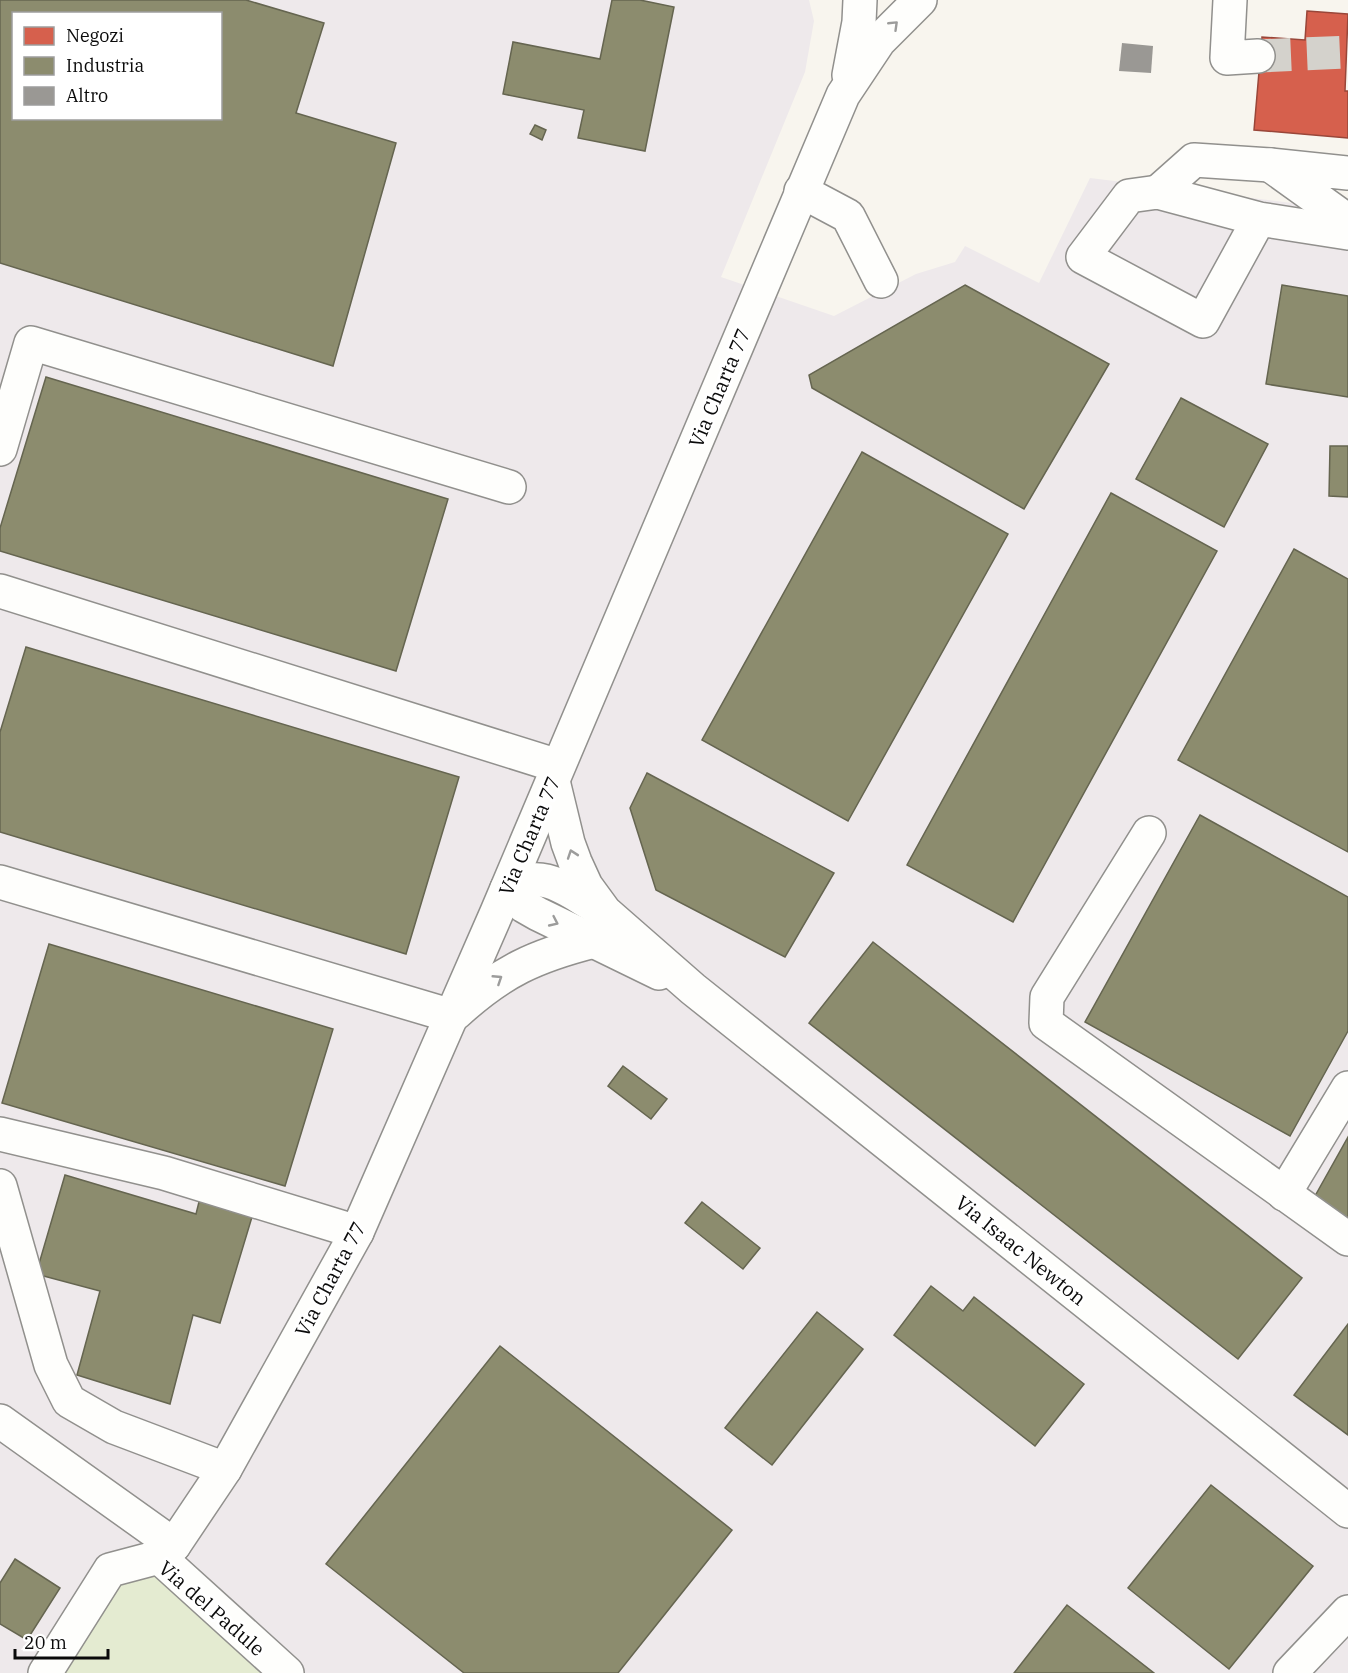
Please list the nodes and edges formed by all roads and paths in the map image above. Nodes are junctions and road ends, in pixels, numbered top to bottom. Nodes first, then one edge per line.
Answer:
1 (860, 0) edge
2 (920, 0) edge
3 (1230, 0) edge
4 (1258, 56) tunnel mouth
5 (847, 86) junction
6 (1270, 165) junction
7 (1348, 173) edge
8 (801, 191) junction
9 (1158, 192) junction
10 (1259, 219) junction
11 (1348, 221) edge
12 (1348, 233) edge
13 (881, 281) dead end
14 (0, 449) edge
15 (509, 487) dead end
16 (0, 591) edge
17 (556, 774) junction
18 (1149, 832) dead end
19 (0, 882) edge
20 (507, 889) junction
21 (600, 927) junction
22 (452, 1016) junction
23 (1348, 1088) edge
24 (0, 1134) edge
25 (0, 1186) edge
26 (1284, 1194) junction
27 (357, 1232) junction
28 (1348, 1239) edge
29 (0, 1421) edge
30 (225, 1469) junction
31 (1348, 1511) edge
32 (166, 1551) junction
33 (1348, 1612) edge
34 (45, 1673) edge
35 (287, 1673) edge
36 (1290, 1673) edge

1 - 5 street, Via Charta 77
5 -> 2 street, Via Charta 77
3 - 4 street
5 - 8 street, Via Charta 77
6 - 7 street
6 - 9 street
6 - 11 street
8 - 13 street
8 - 17 street, Via Charta 77
9 - 10 street
9 - 10 street
10 - 12 street
14 - 15 street
16 - 17 street
17 - 20 street, Via Charta 77
21 -> 17 street, Via Isaac Newton
18 - 26 street
19 - 22 street
20 - 21 street, Via Isaac Newton
20 - 22 street, Via Charta 77
22 -> 21 street
21 - 31 street, Via Isaac Newton
22 - 27 street, Via Charta 77
23 - 26 street
24 - 27 street
25 - 30 street
26 - 28 street
27 - 30 street, Via Charta 77
29 - 32 street
30 - 32 street, Via Charta 77
32 - 34 street, Via del Padule
32 - 35 street, Via del Padule
33 - 36 street

